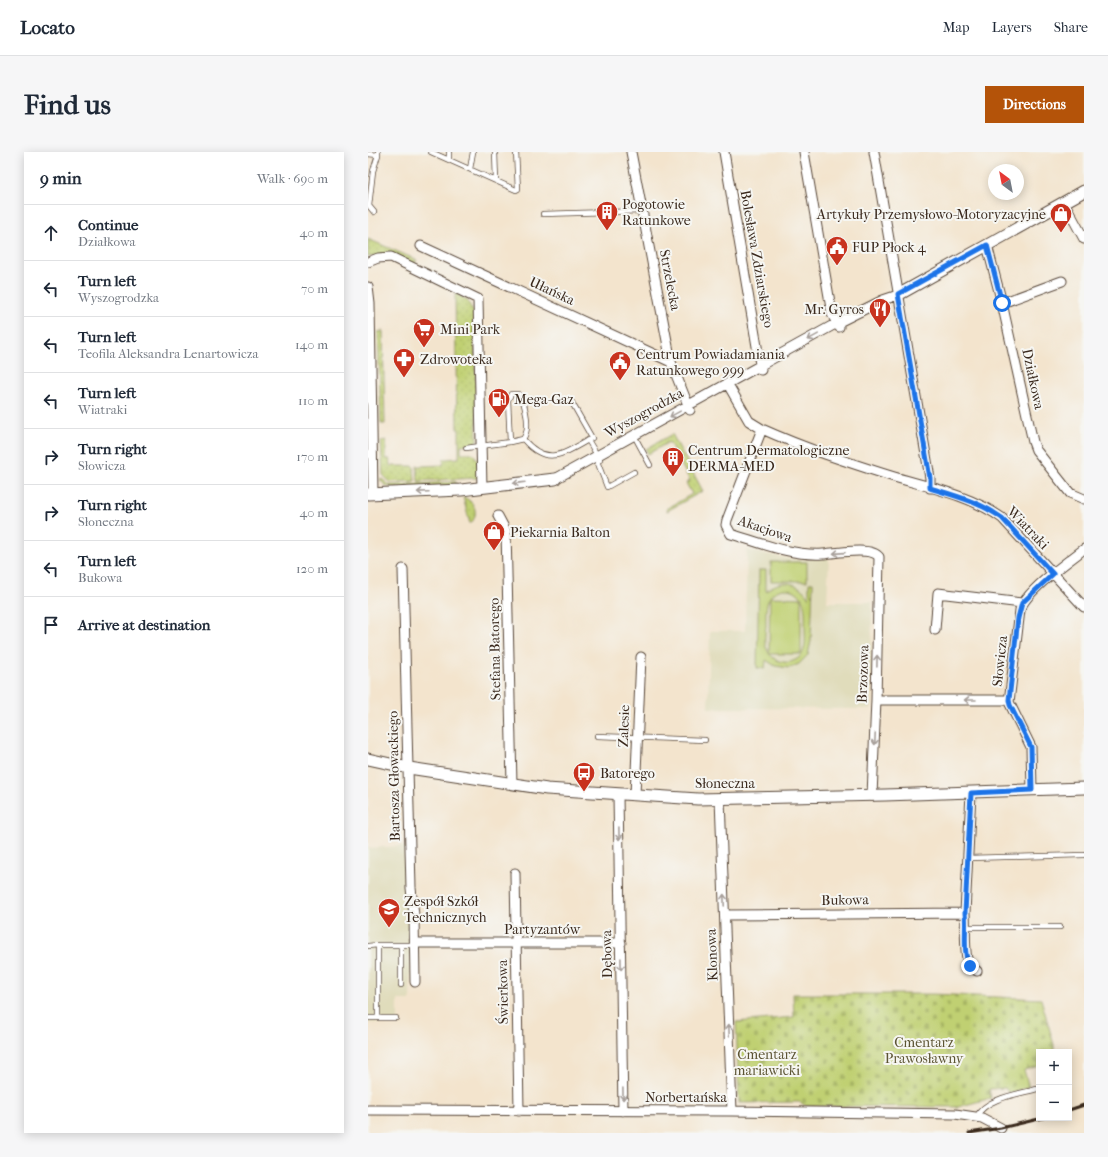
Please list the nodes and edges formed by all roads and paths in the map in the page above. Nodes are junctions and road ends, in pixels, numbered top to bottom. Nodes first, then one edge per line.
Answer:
1 (431, 152) edge
2 (450, 152) edge
3 (473, 152) edge
4 (495, 152) edge
5 (516, 152) edge
6 (631, 152) edge
7 (724, 152) edge
8 (804, 152) edge
9 (874, 152) edge
10 (378, 153) edge
11 (368, 154) edge
12 (449, 160) junction
13 (470, 169) junction
14 (496, 181) junction
15 (1084, 191) edge
16 (1064, 202) junction
17 (643, 211) junction
18 (374, 212) dead end
19 (543, 214) dead end
20 (1084, 239) edge
21 (987, 245) junction
22 (421, 246) dead end
23 (368, 262) edge
24 (1062, 281) dead end
25 (368, 288) edge
26 (898, 294) junction
27 (1002, 303) junction
28 (838, 325) junction
29 (369, 340) edge
30 (671, 362) junction
31 (761, 368) junction
32 (730, 388) dead end
33 (571, 401) dead end
34 (689, 408) junction
35 (762, 429) junction
36 (523, 439) junction
37 (588, 440) junction
38 (636, 440) dead end
39 (510, 442) junction
40 (481, 447) junction
41 (466, 448) dead end
42 (598, 459) junction
43 (650, 465) dead end
44 (634, 472) dead end
45 (555, 479) joint
46 (482, 488) junction
47 (930, 488) junction
48 (370, 494) edge
49 (1084, 499) edge
50 (498, 516) dead end
51 (1084, 549) edge
52 (877, 553) joint
53 (403, 569) dead end
54 (1053, 574) junction
55 (1022, 603) junction
56 (1084, 607) edge
57 (935, 630) dead end
58 (641, 657) dead end
59 (876, 700) junction
60 (1009, 700) junction
61 (597, 736) dead end
62 (638, 737) junction
63 (705, 740) dead end
64 (368, 759) edge
65 (409, 768) junction
66 (512, 784) junction
67 (1084, 788) edge
68 (1032, 790) junction
69 (971, 793) junction
70 (618, 795) junction
71 (635, 796) junction
72 (872, 796) junction
73 (720, 799) junction
74 (1084, 855) edge
75 (968, 858) junction
76 (515, 873) dead end
77 (965, 913) junction
78 (725, 915) junction
79 (967, 927) junction
80 (1060, 927) dead end
81 (516, 942) junction
82 (621, 943) junction
83 (415, 944) junction
84 (378, 945) junction
85 (401, 945) junction
86 (368, 946) edge
87 (977, 971) dead end
88 (415, 982) dead end
89 (401, 985) dead end
90 (368, 1018) edge
91 (378, 1018) junction
92 (396, 1018) dead end
93 (1036, 1089) edge
94 (368, 1110) edge
95 (519, 1111) junction
96 (623, 1111) junction
97 (732, 1111) junction
98 (977, 1116) junction
99 (1002, 1129) dead end

1 - 12 lane
2 - 12 lane
3 - 13 lane
4 - 14 lane
5 - 14 lane
6 - 17 street, Strzelecka
7 - 31 street, Bolesława Zdziarskiego
8 - 28 street
9 - 26 street
10 - 11 lane
10 - 18 lane
12 - 13 lane
13 - 14 lane
15 - 16 street, Wyszogrodzka
16 - 20 street
16 - 21 street, Wyszogrodzka
17 - 19 lane
17 - 30 street, Strzelecka
21 - 26 street, Wyszogrodzka
21 - 27 street, Działkowa
22 - 30 street, Ułańska
23 - 40 street
24 - 27 street
25 - 29 street
26 - 28 street, Wyszogrodzka
26 - 47 street
27 - 49 street, Działkowa
28 -> 31 street, Wyszogrodzka
29 - 48 street
30 - 34 street, Strzelecka
31 - 34 street, Wyszogrodzka
32 - 35 street, Wiatraki
33 - 37 lane
34 -> 42 street, Wyszogrodzka
35 - 47 street, Wiatraki
52 -> 35 street, Akacjowa
36 - 37 lane
36 - 39 lane
36 - 39 lane
37 - 42 lane
38 - 43 lane
39 - 40 lane
40 - 41 lane
40 - 46 street
42 - 44 lane
42 - 45 street, Wyszogrodzka
45 -> 46 street
46 -> 48 street
47 - 54 street, Wiatraki
50 - 66 street, Stefana Batorego
51 - 54 street
59 -> 52 street, Brzozowa
53 - 65 street, Bartosza Głowackiego
54 - 55 street
54 - 56 street, Wiatraki
55 - 57 street
55 - 60 street, Słowicza
58 - 62 street, Zalesie
60 -> 59 street
59 -> 72 street, Brzozowa
60 - 68 street, Słowicza
61 - 62 lane
62 - 63 lane
62 - 71 street, Zalesie
64 - 65 street, Słoneczna
65 - 66 street, Słoneczna
65 - 83 street, Bartosza Głowackiego
66 - 70 street, Słoneczna
67 - 68 street, Słoneczna
68 - 69 street, Słoneczna
69 - 72 street, Słoneczna
69 - 75 street
70 - 71 street, Słoneczna
70 -> 82 street, Dębowa
71 - 73 street, Słoneczna
72 - 73 street, Słoneczna
78 -> 73 street, Klonowa
74 - 75 lane
75 - 77 street
76 - 81 street, Świerkowa
77 - 78 street, Bukowa
77 - 79 street
97 -> 78 street, Klonowa
79 - 80 lane
79 - 87 street
81 - 82 street, Partyzantów
81 - 83 street, Partyzantów
81 - 95 street, Świerkowa
82 -> 96 street, Dębowa
83 - 85 lane
83 - 88 street, Bartosza Głowackiego
84 - 85 lane
84 - 86 lane
84 - 91 lane
85 - 89 lane
90 - 91 lane
91 - 92 lane
93 - 98 lane
94 - 95 street, Norbertańska
95 - 96 street, Norbertańska
96 - 97 street, Norbertańska
97 - 98 street, Norbertańska
98 - 99 street, Norbertańska

